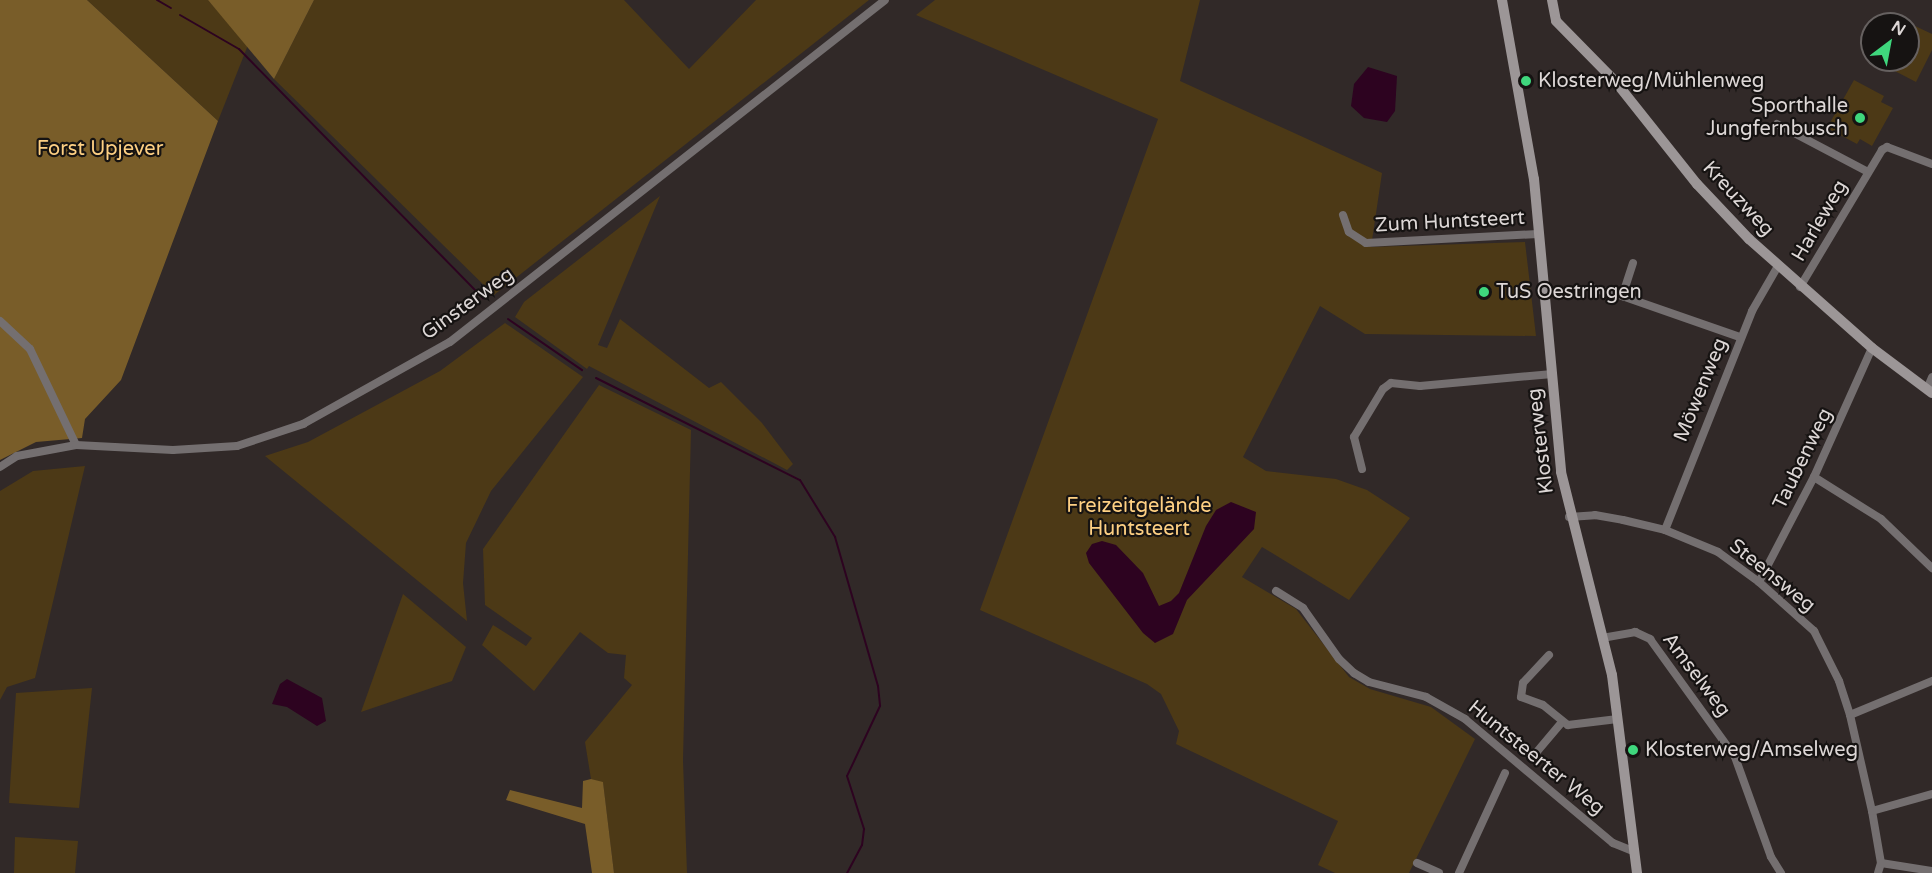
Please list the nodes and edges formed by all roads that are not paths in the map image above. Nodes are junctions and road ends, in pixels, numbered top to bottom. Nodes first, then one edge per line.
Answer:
1 (885, 0) edge
2 (1502, 0) edge
3 (1552, 0) edge
4 (1777, 124) dead end
5 (1932, 164) edge
6 (1868, 172) junction
7 (1343, 215) dead end
8 (1538, 234) junction
9 (1633, 263) dead end
10 (1778, 266) junction
11 (1800, 287) junction
12 (1591, 288) dead end
13 (1622, 296) junction
14 (0, 321) edge
15 (1740, 337) junction
16 (1872, 348) junction
17 (1551, 374) junction
18 (1932, 376) edge
19 (1929, 391) edge
20 (76, 445) junction
21 (0, 467) edge
22 (1362, 469) dead end
23 (1814, 477) junction
24 (1569, 517) junction
25 (1665, 530) junction
26 (1932, 568) edge
27 (1759, 582) junction
28 (1276, 591) dead end
29 (1602, 638) junction
30 (1549, 655) dead end
31 (1932, 681) edge
32 (1850, 716) junction
33 (1617, 719) junction
34 (1562, 722) junction
35 (1535, 754) dead end
36 (1505, 773) dead end
37 (1932, 794) edge
38 (1872, 811) junction
39 (1633, 851) junction
40 (1417, 863) dead end
41 (1881, 863) junction
42 (1932, 871) edge
43 (1439, 873) edge
44 (1459, 873) edge
45 (1637, 873) edge
46 (1781, 873) edge
47 (1878, 873) edge

1 - 20 street, Ginsterweg
2 - 8 street, Klosterweg
3 - 10 street, Kreuzweg
4 - 6 street, Harleweg
5 - 6 street, Harleweg
6 - 11 street, Harleweg
7 - 8 street, Zum Huntsteert
8 - 17 street, Klosterweg
9 - 13 street
10 - 11 street, Kreuzweg
10 - 15 street, Möwenweg
11 - 16 street, Kreuzweg
12 - 13 street
13 - 15 street
14 - 20 street
15 - 25 street, Möwenweg
16 - 19 street, Kreuzweg
16 - 23 street, Taubenweg
17 - 22 street
17 - 24 street, Klosterweg
18 - 19 street
20 - 21 street, Ginsterweg
23 - 26 street
23 - 27 street, Taubenweg
24 - 25 street, Steensweg
24 - 29 street, Klosterweg
25 - 27 street, Steensweg
27 - 32 street, Steensweg
28 - 39 street, Huntsteerter Weg
29 - 33 street, Klosterweg
29 - 46 street, Amselweg
30 - 34 street
31 - 32 street
32 - 38 street, Steensweg
33 - 34 street
33 - 39 street, Klosterweg
34 - 35 street
36 - 44 street
37 - 38 street
38 - 41 street, Steensweg
39 - 45 street, Klosterweg
40 - 43 street
41 - 42 street
41 - 47 street, Steensweg

